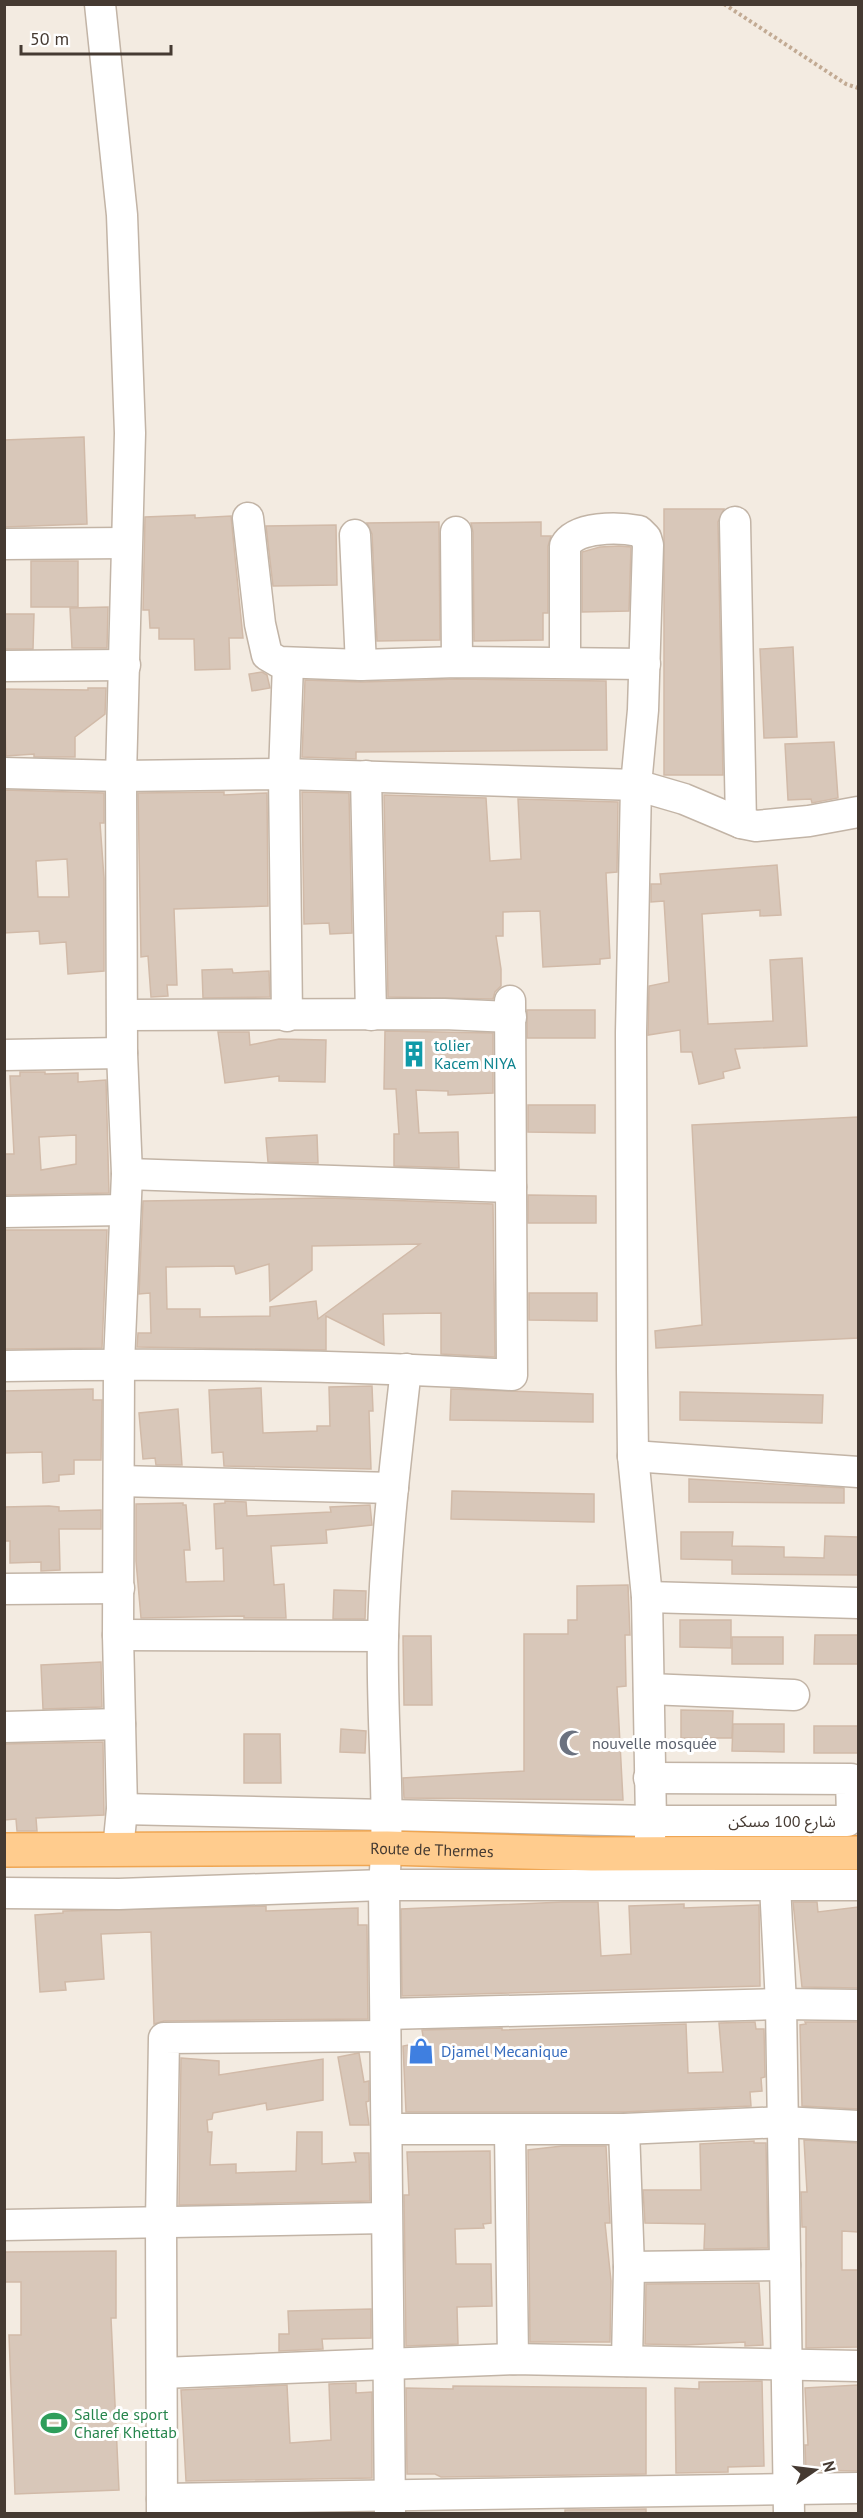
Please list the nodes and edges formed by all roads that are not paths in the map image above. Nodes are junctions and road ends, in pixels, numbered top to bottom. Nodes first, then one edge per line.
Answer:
1 (100, 4) edge
2 (248, 518) dead end
3 (735, 522) dead end
4 (456, 532) dead end
5 (355, 535) dead end
6 (125, 543) junction
7 (4, 544) edge
8 (456, 662) junction
9 (565, 662) junction
10 (288, 664) junction
11 (361, 664) junction
12 (645, 664) junction
13 (125, 665) junction
14 (4, 666) edge
15 (4, 773) edge
16 (284, 774) junction
17 (122, 776) junction
18 (366, 776) junction
19 (636, 785) junction
20 (858, 812) edge
21 (741, 823) junction
22 (123, 1015) junction
23 (371, 1015) junction
24 (287, 1016) junction
25 (122, 1053) junction
26 (4, 1055) edge
27 (127, 1174) junction
28 (511, 1187) junction
29 (124, 1210) junction
30 (4, 1212) edge
31 (119, 1364) junction
32 (4, 1366) edge
33 (406, 1369) junction
34 (633, 1456) junction
35 (858, 1472) edge
36 (119, 1481) junction
37 (393, 1488) junction
38 (119, 1588) junction
39 (4, 1589) edge
40 (647, 1597) junction
41 (858, 1603) edge
42 (118, 1635) junction
43 (383, 1636) junction
44 (649, 1689) junction
45 (794, 1695) dead end
46 (120, 1724) junction
47 (4, 1727) edge
48 (650, 1778) junction
49 (122, 1809) junction
50 (386, 1814) junction
51 (651, 1821) junction
52 (387, 1848) junction
53 (4, 1850) edge
54 (118, 1850) junction
55 (858, 1853) edge
56 (649, 1854) junction
57 (384, 1885) junction
58 (858, 1885) edge
59 (775, 1886) junction
60 (4, 1893) edge
61 (781, 2004) junction
62 (858, 2005) edge
63 (386, 2025) junction
64 (783, 2122) junction
65 (858, 2126) edge
66 (387, 2129) junction
67 (624, 2129) junction
68 (510, 2130) junction
69 (386, 2218) junction
70 (161, 2221) junction
71 (4, 2225) edge
72 (785, 2265) junction
73 (630, 2267) junction
74 (513, 2359) junction
75 (627, 2361) junction
76 (388, 2365) junction
77 (788, 2366) junction
78 (858, 2366) edge
79 (162, 2373) junction
80 (858, 2488) edge
81 (789, 2502) edge
82 (390, 2505) edge
83 (162, 2506) edge

1 - 6 street
2 - 10 street
3 - 21 street
4 - 8 street
5 - 11 street
6 - 7 street
6 - 13 street
8 - 9 street
8 - 11 street
9 - 12 street
9 - 12 street
10 - 11 street
10 - 16 street
12 - 19 street
13 - 14 street
13 - 17 street
15 - 17 street
16 - 17 street
16 - 18 street
16 - 24 street
17 - 22 street
18 - 19 street
18 - 23 street
19 - 21 street
19 - 34 street
20 - 21 street
22 - 24 street
22 - 25 street
23 - 24 street
23 - 28 street
25 - 26 street
25 - 27 street
27 - 28 street
27 - 29 street
28 - 33 street
29 - 30 street
29 - 31 street
31 - 32 street
31 - 33 street
31 - 36 street
33 - 37 street
34 - 35 street
34 - 40 street
36 - 37 street
36 - 38 street
37 - 43 street
38 - 39 street
38 - 42 street
40 - 41 street
40 - 44 street
42 - 43 street
42 - 46 street
43 - 50 street
44 - 45 street
44 - 48 street
46 - 47 street
46 - 49 street
48 - 51 street
48 - 51 street, شارع 100 مسكن
49 - 50 street
49 - 54 street
50 - 51 street
50 - 52 street
51 - 56 street
52 - 54 main road, Route de Thermes
52 - 56 main road, Route de Thermes
52 - 57 street
53 - 54 main road, Route de Thermes
55 - 56 main road, Route de Thermes
57 - 59 street
57 - 60 street
57 - 63 street
58 - 59 street
59 - 61 street
61 - 62 street
61 - 63 street
61 - 64 street
63 - 66 street
63 - 70 street
64 - 65 street
64 - 67 street
64 - 72 street
66 - 68 street
66 - 69 street
67 - 68 street
67 - 73 street
68 - 74 street
69 - 70 street
69 - 76 street
70 - 71 street
70 - 79 street
72 - 73 street
72 - 77 street
73 - 75 street
74 - 75 street
74 - 76 street
75 - 77 street
76 - 79 street
76 - 82 street
77 - 78 street
77 - 81 street
79 - 83 street
80 - 81 street
81 - 82 street
82 - 83 street

